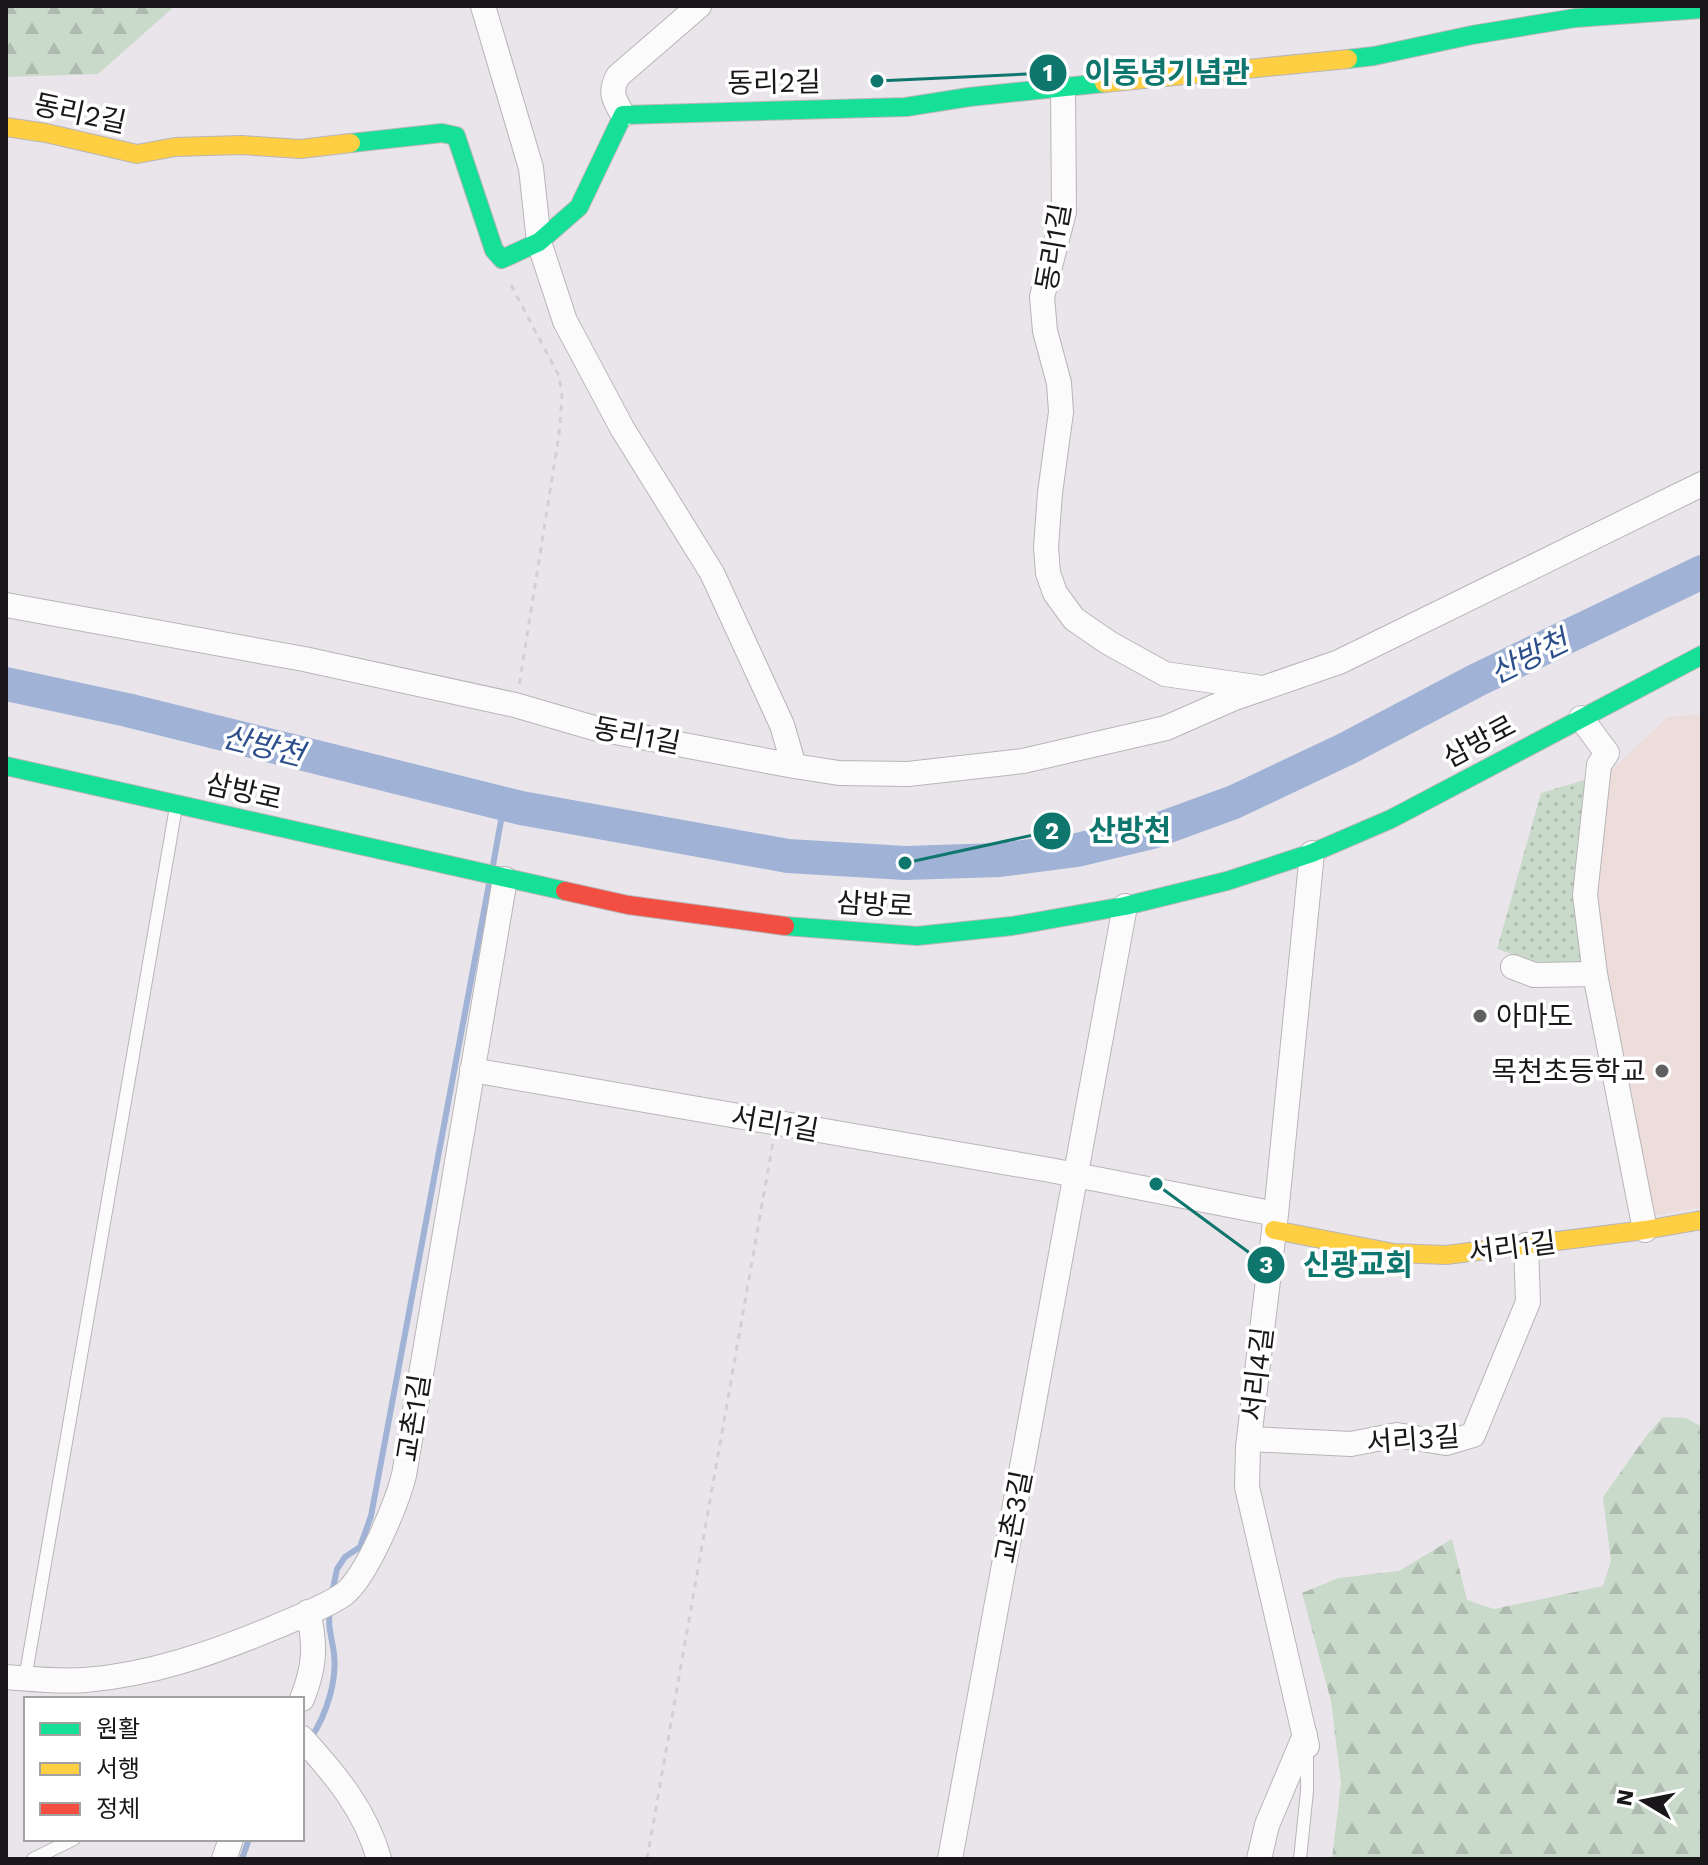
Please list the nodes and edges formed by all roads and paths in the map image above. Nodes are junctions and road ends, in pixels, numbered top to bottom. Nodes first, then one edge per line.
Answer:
1 (483, 6) edge
2 (699, 6) edge
3 (1702, 9) edge
4 (1063, 88) junction
5 (623, 115) junction
6 (6, 127) edge
7 (539, 242) junction
8 (502, 259) junction
9 (1702, 484) edge
10 (6, 605) edge
11 (1702, 655) edge
12 (1266, 688) junction
13 (515, 705) junction
14 (1581, 718) junction
15 (6, 766) edge
16 (794, 766) junction
17 (177, 804) junction
18 (1312, 853) junction
19 (504, 879) junction
20 (1125, 906) junction
21 (1595, 974) junction
22 (1525, 979) dead end
23 (472, 1070) junction
24 (776, 1123) junction
25 (1077, 1176) junction
26 (1702, 1220) edge
27 (1275, 1222) junction
28 (1645, 1230) junction
29 (1526, 1245) junction
30 (1249, 1439) junction
31 (313, 1609) junction
32 (16, 1678) edge
33 (303, 1697) edge
34 (1306, 1741) junction
35 (309, 1745) edge
36 (70, 1841) edge
37 (33, 1859) edge
38 (379, 1859) edge
39 (647, 1859) edge
40 (950, 1859) edge
41 (1259, 1859) edge
42 (1300, 1859) edge

1 - 7 street
2 - 5 street
3 - 4 street, 동리2길
4 - 5 street, 동리2길
4 - 12 street, 동리1길
5 - 7 street
6 - 8 street, 동리2길
7 - 8 street
7 - 16 street
8 - 13 path
9 - 12 street, 동리1길
10 - 13 street, 동리1길
11 - 14 street, 삼방로
12 - 16 street, 동리1길
13 - 16 street, 동리1길
14 - 18 street, 삼방로
14 - 21 street
15 - 17 street, 삼방로
17 - 19 street, 삼방로
17 - 32 lane
18 - 20 street, 삼방로
18 - 27 street, 서리4길
19 - 20 street, 삼방로
19 - 23 street, 교촌1길
20 - 25 street
21 - 22 street
21 - 28 street
23 - 24 street, 서리1길
23 - 31 street, 교촌1길
24 - 25 street, 서리1길
24 - 39 path
25 - 27 street, 서리1길
25 - 40 street, 교촌3길
26 - 28 street, 서리1길
27 - 29 street, 서리1길
27 - 30 street, 서리4길
28 - 29 street, 서리1길
29 - 30 street, 서리3길
30 - 34 street, 서리4길
31 - 32 street, 교촌1길
31 - 33 street
34 - 41 street
34 - 42 lane
35 - 38 street
36 - 37 lane

